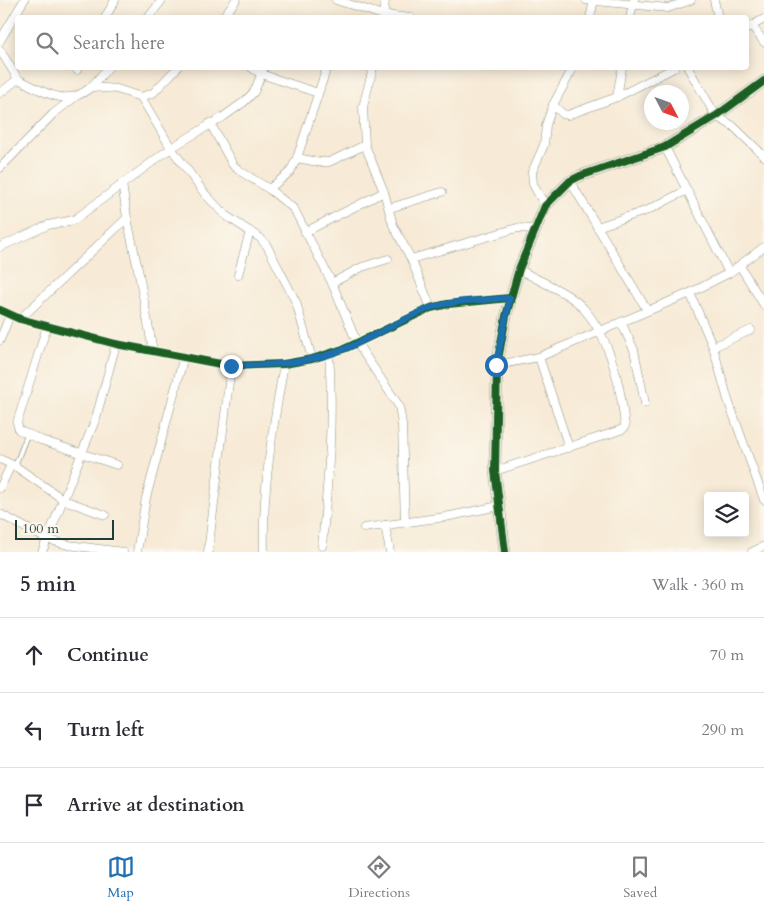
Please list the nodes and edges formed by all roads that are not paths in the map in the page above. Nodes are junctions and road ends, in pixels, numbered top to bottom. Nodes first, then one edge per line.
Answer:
1 (24, 0) edge
2 (115, 0) edge
3 (162, 0) edge
4 (236, 0) edge
5 (336, 0) edge
6 (385, 0) edge
7 (591, 0) edge
8 (691, 0) edge
9 (714, 0) edge
10 (633, 2) edge
11 (15, 15) edge
12 (107, 15) edge
13 (150, 15) edge
14 (224, 15) edge
15 (380, 15) edge
16 (383, 15) edge
17 (590, 15) edge
18 (631, 15) edge
19 (717, 15) edge
20 (15, 16) edge
21 (764, 19) edge
22 (749, 27) edge
23 (0, 42) edge
24 (764, 42) edge
25 (0, 50) edge
26 (106, 70) edge
27 (175, 70) edge
28 (326, 70) dead end
29 (372, 70) edge
30 (572, 70) edge
31 (622, 70) edge
32 (670, 70) edge
33 (689, 70) edge
34 (262, 71) edge
35 (18, 79) junction
36 (764, 81) edge
37 (91, 88) junction
38 (0, 93) edge
39 (318, 93) junction
40 (75, 97) junction
41 (141, 97) junction
42 (617, 97) junction
43 (553, 105) junction
44 (716, 116) junction
45 (210, 123) junction
46 (365, 145) junction
47 (665, 147) junction
48 (171, 148) junction
49 (764, 155) edge
50 (297, 158) junction
51 (0, 168) edge
52 (570, 181) junction
53 (122, 183) junction
54 (269, 189) junction
55 (687, 190) junction
56 (384, 192) junction
57 (442, 192) dead end
58 (545, 206) junction
59 (390, 208) junction
60 (127, 218) junction
61 (597, 227) junction
62 (535, 229) junction
63 (250, 231) junction
64 (306, 232) junction
65 (0, 247) edge
66 (764, 247) edge
67 (388, 259) dead end
68 (411, 259) junction
69 (740, 266) junction
70 (519, 268) junction
71 (729, 273) junction
72 (238, 275) dead end
73 (332, 283) junction
74 (690, 293) junction
75 (510, 298) junction
76 (764, 305) edge
77 (431, 308) junction
78 (0, 310) edge
79 (647, 310) junction
80 (10, 315) junction
81 (20, 319) junction
82 (621, 322) junction
83 (47, 326) junction
84 (751, 330) dead end
85 (598, 331) junction
86 (0, 340) edge
87 (357, 343) junction
88 (116, 344) junction
89 (713, 347) junction
90 (153, 351) junction
91 (330, 353) junction
92 (184, 356) junction
93 (539, 357) junction
94 (312, 359) junction
95 (284, 364) junction
96 (496, 365) junction
97 (231, 366) junction
98 (645, 403) dead end
99 (27, 435) junction
100 (569, 448) junction
101 (82, 454) junction
102 (0, 459) edge
103 (117, 465) dead end
104 (13, 466) junction
105 (495, 471) junction
106 (0, 488) edge
107 (64, 500) junction
108 (764, 500) edge
109 (499, 506) junction
110 (0, 514) edge
111 (105, 515) dead end
112 (405, 522) junction
113 (385, 525) junction
114 (364, 528) dead end
115 (47, 539) junction
116 (322, 546) dead end
117 (764, 546) edge
118 (42, 552) edge
119 (123, 552) edge
120 (136, 552) edge
121 (208, 552) edge
122 (264, 552) edge
123 (390, 552) edge
124 (505, 552) edge
125 (752, 552) edge

1 - 11 street
2 - 12 street
3 - 13 street
4 - 14 street
5 - 15 street
6 - 16 street
7 - 10 street
7 - 17 street
8 - 10 street
9 - 19 street
10 - 18 street
20 - 23 street
21 - 22 street
22 - 24 street
25 - 35 street
26 - 37 street
27 - 41 street
28 - 39 street
29 - 46 street
30 - 43 street
31 - 42 street
32 - 42 street
33 - 44 street
34 - 39 street
34 - 45 street
35 - 38 street
35 - 40 street
36 - 44 street
37 - 40 street
37 - 41 street
39 - 50 street
40 - 51 street
41 - 48 street
42 - 43 street
43 - 58 street
44 - 47 street
44 - 49 street
45 - 48 street
45 - 54 street
46 - 50 street
46 - 56 street
47 - 52 street
47 - 55 street
48 - 53 street
48 - 63 street
50 - 54 street
52 - 58 street
52 - 61 street
53 - 60 street
53 - 65 street
54 - 64 street
55 - 61 street
55 - 71 street
56 - 59 street
56 - 64 street
57 - 59 street
58 - 62 street
59 - 68 street
60 - 81 street
60 - 90 street
61 - 79 street
62 - 68 street
62 - 70 street
63 - 72 street
63 - 94 street
64 - 73 street
66 - 69 street
67 - 73 street
68 - 77 street
69 - 71 street
69 - 76 street
70 - 75 street
70 - 85 street
71 - 74 street
73 - 87 street
74 - 79 street
74 - 89 street
75 - 77 street
75 - 96 street
77 - 87 street
78 - 80 street
79 - 82 street
80 - 81 street
80 - 86 street
81 - 83 street
82 - 85 street
82 - 98 street
83 - 88 street
83 - 99 street
84 - 89 street
85 - 93 street
85 - 100 street
87 - 91 street
87 - 112 street
88 - 90 street
88 - 101 street
89 - 108 street
90 - 92 street
91 - 94 street
91 - 116 street
92 - 97 street
92 - 120 street
93 - 96 street
93 - 100 street
94 - 95 street
95 - 97 street
95 - 122 street
96 - 105 street
97 - 121 street
99 - 101 street
99 - 104 lane
100 - 105 street
101 - 103 street
101 - 107 street
102 - 104 street
104 - 106 street
104 - 107 street
105 - 109 street
107 - 111 street
107 - 115 street
109 - 112 street
109 - 124 street
110 - 115 street
112 - 113 street
113 - 114 street
113 - 123 street
115 - 118 street
115 - 119 street
117 - 125 street

